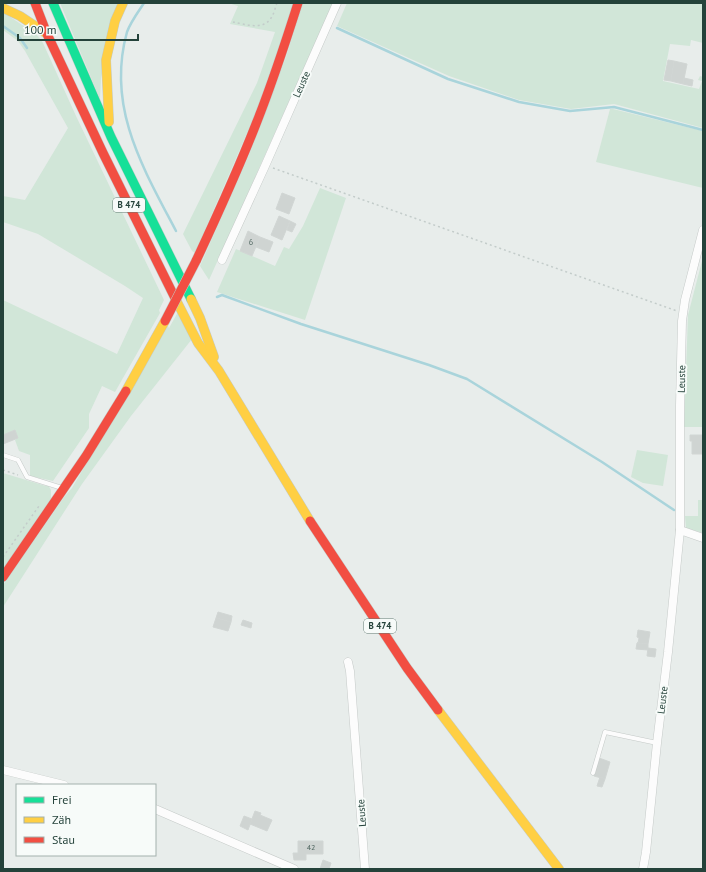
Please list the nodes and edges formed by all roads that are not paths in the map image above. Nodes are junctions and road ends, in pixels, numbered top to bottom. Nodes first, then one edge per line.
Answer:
1 (35, 3) edge
2 (53, 3) edge
3 (123, 3) edge
4 (298, 3) edge
5 (337, 3) edge
6 (3, 8) edge
7 (47, 34) junction
8 (111, 137) junction
9 (703, 230) edge
10 (222, 260) dead end
11 (219, 371) junction
12 (3, 455) edge
13 (64, 489) junction
14 (680, 530) junction
15 (703, 538) edge
16 (3, 577) edge
17 (348, 662) dead end
18 (657, 743) junction
19 (3, 770) edge
20 (593, 773) dead end
21 (60, 784) edge
22 (156, 809) edge
23 (294, 869) edge
24 (365, 869) edge
25 (559, 869) edge
26 (643, 869) edge

1 - 7 main road, B 474
2 - 8 main road, B 474
3 - 8 main road
4 - 13 main road, bridge
5 - 10 street, Leuste
6 - 7 main road
7 - 11 main road, B 474
8 - 11 main road, B 474
9 - 14 street, Leuste
11 - 25 main road, B 474
12 - 13 lane
13 - 16 main road
14 - 15 street
14 - 18 street, Leuste
17 - 24 street, Leuste
18 - 20 lane
18 - 26 street, Leuste
19 - 21 street
22 - 23 street

